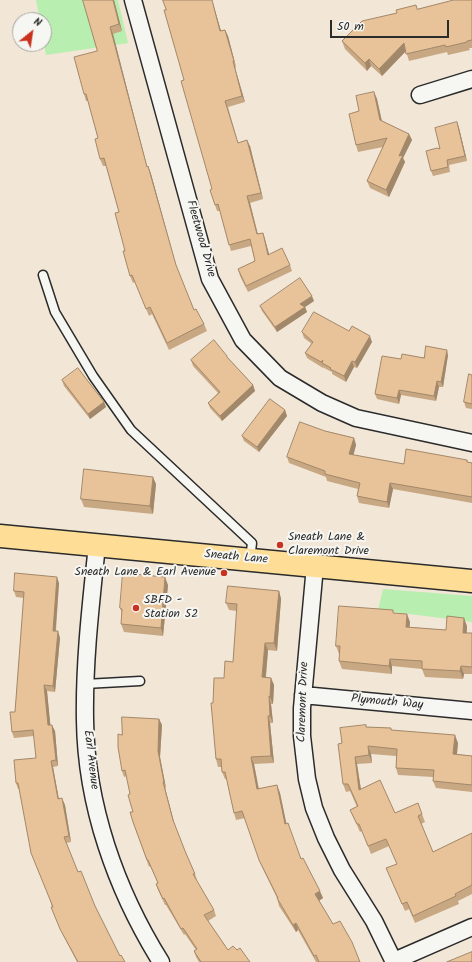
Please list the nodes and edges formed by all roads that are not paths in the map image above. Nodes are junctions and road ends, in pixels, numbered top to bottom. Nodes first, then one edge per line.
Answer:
1 (133, 0) edge
2 (472, 79) edge
3 (420, 95) dead end
4 (42, 275) dead end
5 (472, 443) edge
6 (0, 536) edge
7 (97, 545) junction
8 (250, 560) junction
9 (315, 566) junction
10 (472, 581) edge
11 (140, 681) dead end
12 (85, 684) junction
13 (303, 694) junction
14 (472, 711) edge
15 (472, 927) edge
16 (394, 961) edge
17 (161, 962) edge

1 - 5 street, Fleetwood Drive
2 - 3 street
4 - 8 lane
6 - 7 main road, Sneath Lane
7 - 8 main road, Sneath Lane
7 - 12 street, Earl Avenue
8 - 9 main road, Sneath Lane
9 - 10 main road, Sneath Lane
9 - 13 street, Claremont Drive
11 - 12 lane
12 - 17 street, Earl Avenue
13 - 14 street, Plymouth Way
13 - 16 street, Claremont Drive
15 - 16 street

